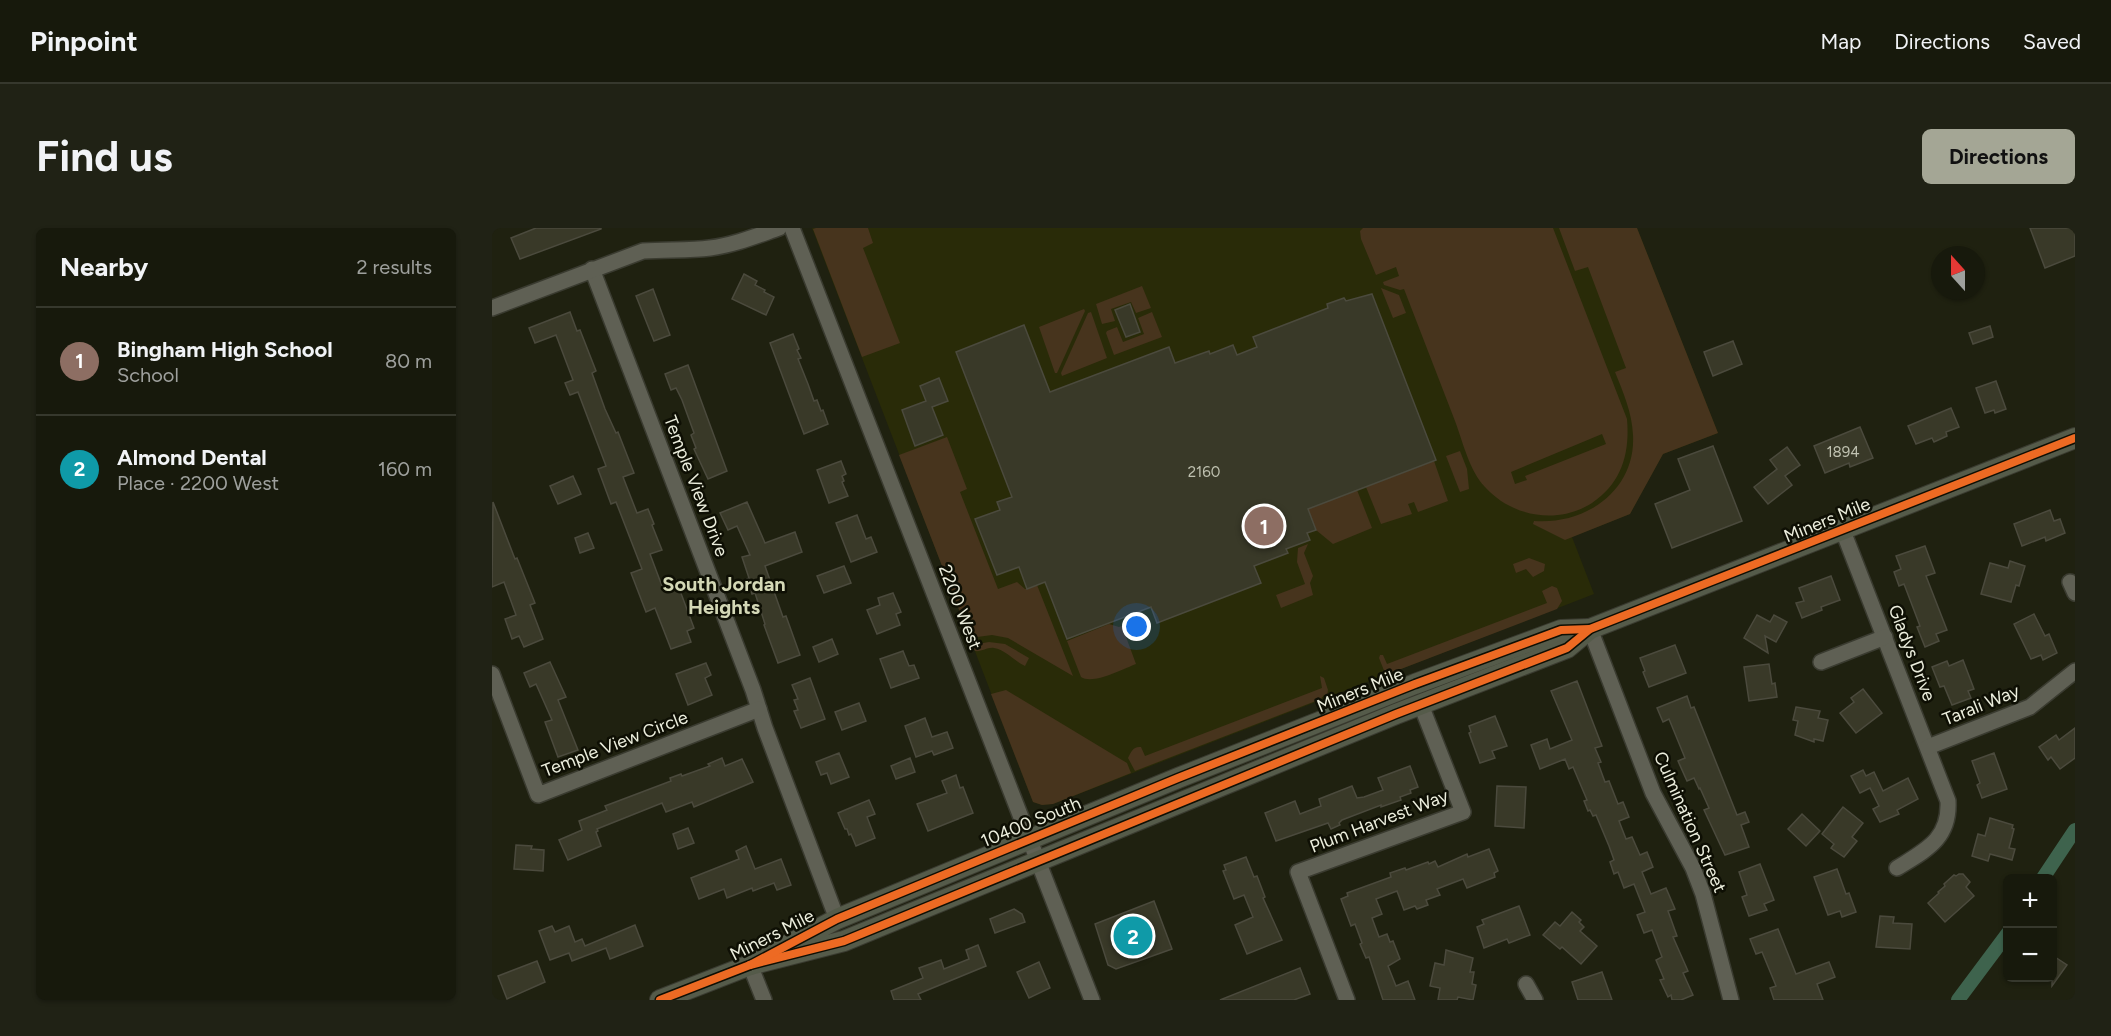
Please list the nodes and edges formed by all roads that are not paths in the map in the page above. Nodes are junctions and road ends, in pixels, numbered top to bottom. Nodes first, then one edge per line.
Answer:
1 (779, 228) edge
2 (792, 228) edge
3 (592, 269) junction
4 (492, 308) edge
5 (2075, 438) edge
6 (1843, 531) junction
7 (1590, 629) junction
8 (1885, 638) junction
9 (1821, 662) dead end
10 (2075, 671) edge
11 (492, 674) edge
12 (1421, 705) junction
13 (759, 709) junction
14 (1928, 747) junction
15 (1178, 778) joint
16 (1030, 838) junction
17 (1038, 861) junction
18 (1897, 868) dead end
19 (897, 894) joint
20 (837, 919) junction
21 (750, 965) junction
22 (1526, 984) dead end
23 (660, 1000) edge
24 (764, 1000) edge
25 (1092, 1000) edge
26 (1347, 1000) edge
27 (1535, 1000) edge
28 (1731, 1000) edge

1 - 3 street
2 - 16 street, 2200 West
3 - 4 street
3 - 13 street, Temple View Drive
5 - 6 main road, Miners Mile
6 - 7 main road, Miners Mile
6 - 8 street, Gladys Drive
7 - 12 main road, Miners Mile
7 - 15 main road, Miners Mile
7 - 28 street, Culmination Street
8 - 9 street
8 - 14 street, Gladys Drive
10 - 14 street, Tarali Way
11 - 13 street, Temple View Circle
12 - 17 main road, Miners Mile
12 - 26 street, Plum Harvest Way
13 - 20 street, Temple View Drive
14 - 18 street, Gladys Drive
15 - 16 main road, 10400 South
16 - 17 street, 2200 West
16 - 19 main road, 10400 South
17 - 21 main road
17 - 25 street, 2200 West
19 - 20 main road, Miners Mile
20 - 21 main road, Miners Mile
21 - 23 main road, Miners Mile
21 - 24 street
22 - 27 street

